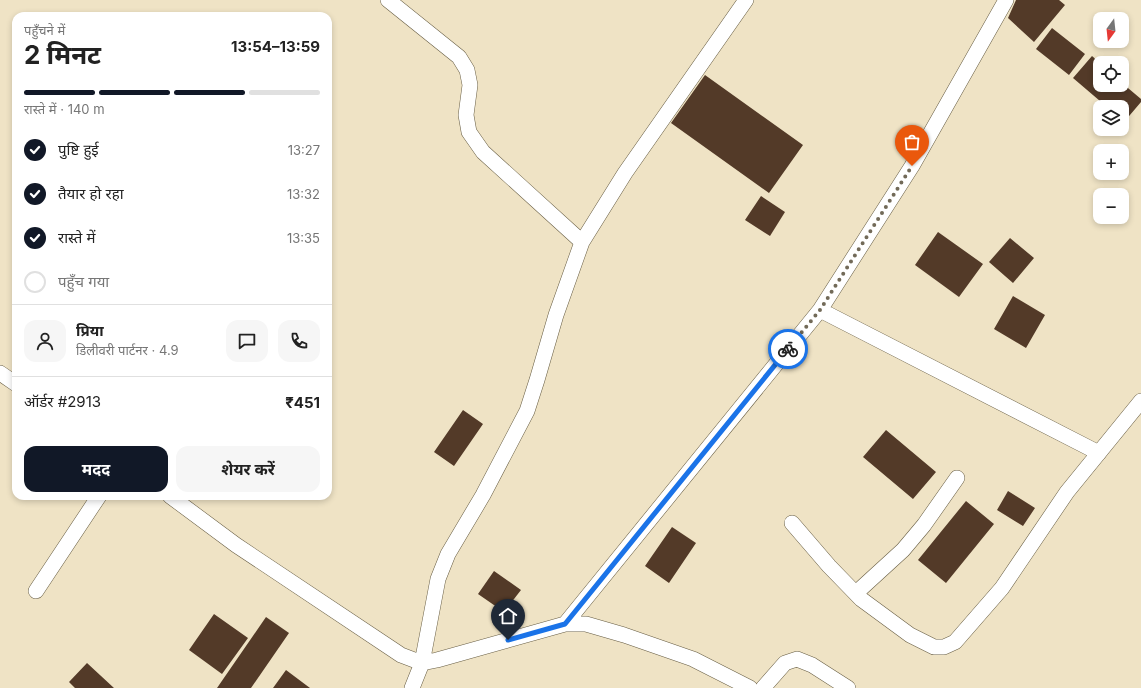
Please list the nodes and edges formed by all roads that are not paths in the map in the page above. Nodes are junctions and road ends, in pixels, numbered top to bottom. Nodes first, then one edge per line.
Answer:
1 (388, 0) edge
2 (746, 0) edge
3 (1006, 0) edge
4 (582, 242) junction
5 (820, 310) junction
6 (0, 373) edge
7 (12, 381) edge
8 (1141, 401) edge
9 (1099, 453) junction
10 (957, 478) dead end
11 (96, 500) edge
12 (175, 500) edge
13 (792, 523) dead end
14 (36, 591) dead end
15 (856, 593) junction
16 (565, 624) junction
17 (422, 663) junction
18 (412, 688) edge
19 (750, 688) edge
20 (763, 688) edge
21 (848, 688) edge

1 - 4 street
2 - 4 street
3 - 5 street
4 - 17 street
5 - 9 street
5 - 16 street
6 - 7 street
8 - 9 street
9 - 15 street
10 - 15 street
11 - 14 street
12 - 17 street
13 - 15 street
16 - 17 street
16 - 19 street
17 - 18 street
20 - 21 street

